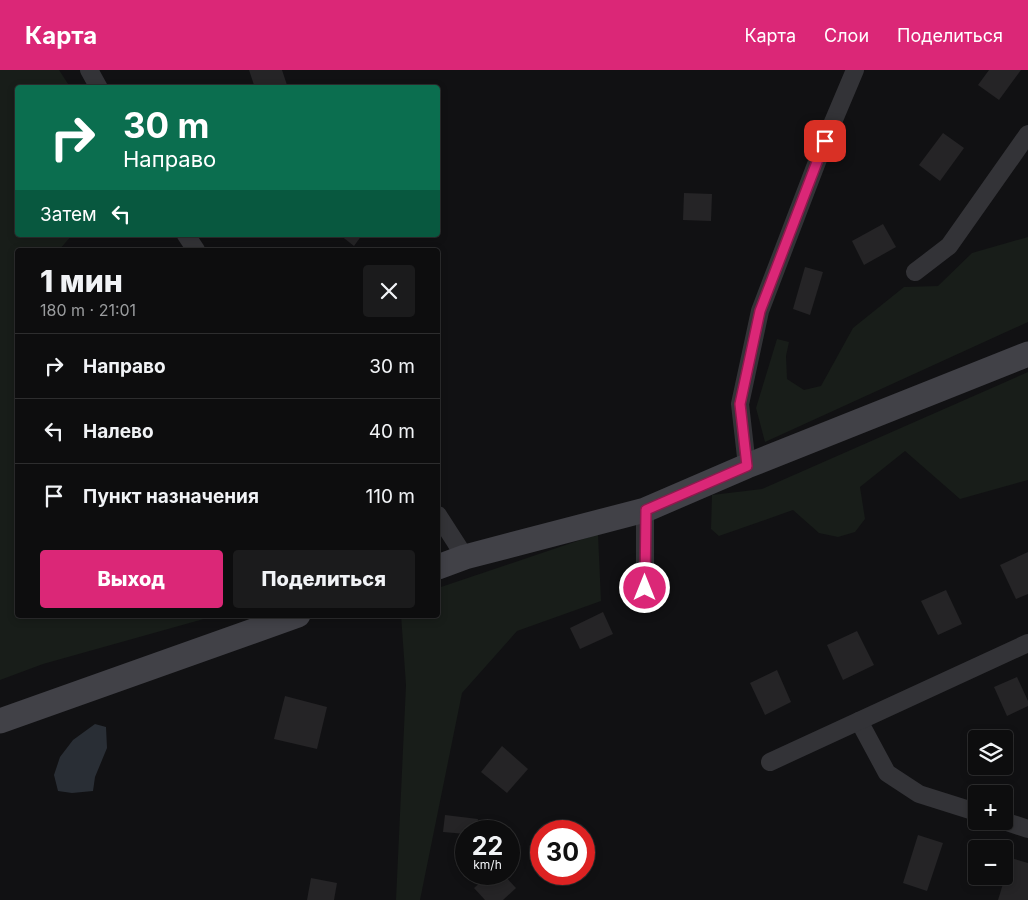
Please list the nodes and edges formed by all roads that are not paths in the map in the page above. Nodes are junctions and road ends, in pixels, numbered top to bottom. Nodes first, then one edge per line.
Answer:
1 (89, 70) edge
2 (855, 70) edge
3 (97, 85) edge
4 (1028, 134) edge
5 (187, 237) edge
6 (195, 248) edge
7 (915, 272) dead end
8 (1028, 354) edge
9 (747, 466) junction
10 (646, 510) junction
11 (440, 518) edge
12 (465, 557) junction
13 (440, 566) edge
14 (645, 588) dead end
15 (290, 618) edge
16 (1028, 643) edge
17 (0, 721) edge
18 (859, 721) junction
19 (770, 762) dead end
20 (968, 809) edge
21 (1013, 824) edge
22 (1028, 828) edge

1 - 3 street
2 - 9 street
4 - 7 street
5 - 6 street
8 - 9 street
9 - 10 street
10 - 12 street
10 - 14 street
11 - 12 street
12 - 13 street
15 - 17 street
16 - 18 street
18 - 19 street
18 - 20 street
21 - 22 street

